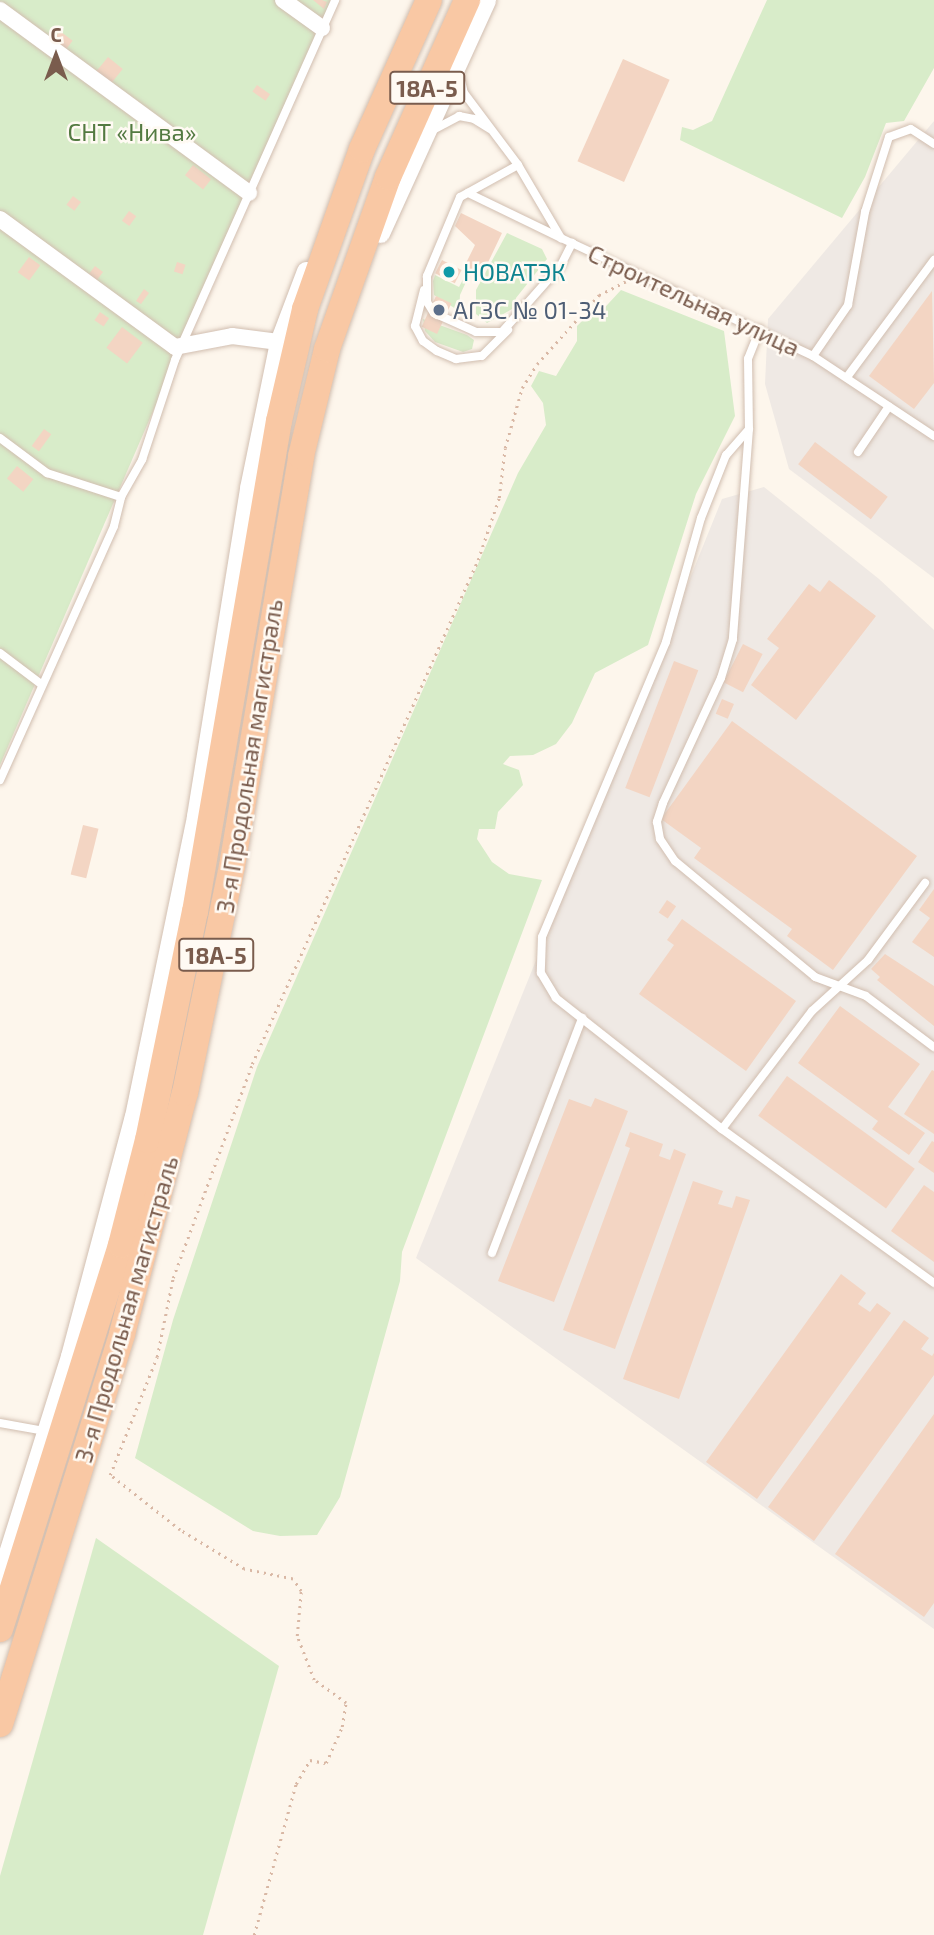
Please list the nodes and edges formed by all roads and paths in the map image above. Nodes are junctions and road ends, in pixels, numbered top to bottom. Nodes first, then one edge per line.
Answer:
1 (284, 0) edge
2 (335, 0) edge
3 (429, 0) edge
4 (467, 0) edge
5 (486, 0) edge
6 (0, 10) edge
7 (322, 28) junction
8 (458, 62) junction
9 (496, 134) junction
10 (934, 144) edge
11 (420, 146) junction
12 (362, 149) junction
13 (518, 164) junction
14 (250, 193) junction
15 (464, 195) junction
16 (0, 219) edge
17 (561, 238) junction
18 (572, 243) junction
19 (934, 260) edge
20 (636, 272) junction
21 (425, 287) junction
22 (512, 325) junction
23 (760, 329) junction
24 (279, 342) junction
25 (183, 343) junction
26 (327, 349) junction
27 (813, 356) junction
28 (847, 377) junction
29 (890, 406) junction
30 (749, 429) junction
31 (934, 436) edge
32 (0, 438) edge
33 (858, 452) dead end
34 (121, 497) junction
35 (0, 653) edge
36 (41, 684) junction
37 (0, 780) edge
38 (925, 883) dead end
39 (839, 987) junction
40 (582, 1018) junction
41 (934, 1046) edge
42 (722, 1129) junction
43 (492, 1253) dead end
44 (934, 1283) edge
45 (0, 1423) edge
46 (47, 1432) junction
47 (0, 1578) edge
48 (0, 1629) edge
49 (0, 1724) edge
50 (254, 1935) edge

1 - 7 street
2 - 7 lane
3 - 12 highway, 3-я Продольная магистраль / 18А-5
4 - 26 highway, 3-я Продольная магистраль / 18А-5
5 - 8 street
6 - 14 street
7 - 14 lane
8 - 9 lane
8 - 11 street
9 - 11 lane, Строительная улица
9 - 13 lane, Строительная улица
10 - 27 lane
11 - 26 street
12 - 24 street
12 - 48 highway, 3-я Продольная магистраль / 18А-5
13 - 15 lane
13 - 17 lane, Строительная улица
14 - 25 lane
15 - 17 lane
15 - 21 lane
16 - 25 street
17 - 18 lane, Строительная улица
18 - 20 lane, Строительная улица
18 - 22 lane
19 - 28 lane
20 - 23 lane, Строительная улица
20 - 50 path
21 - 22 lane
21 - 22 lane
23 - 27 lane, Строительная улица
23 - 30 lane
24 - 25 street
24 - 46 street
25 - 34 lane
26 - 49 highway, 3-я Продольная магистраль / 18А-5
27 - 28 lane, Строительная улица
28 - 29 lane, Строительная улица
29 - 31 lane, Строительная улица
29 - 33 lane
30 - 39 lane
30 - 40 lane
32 - 34 lane
34 - 36 lane
35 - 36 lane
36 - 37 lane
38 - 39 lane
39 - 41 lane
39 - 42 lane
40 - 42 lane
40 - 43 lane
42 - 44 lane
45 - 46 lane
46 - 47 street

